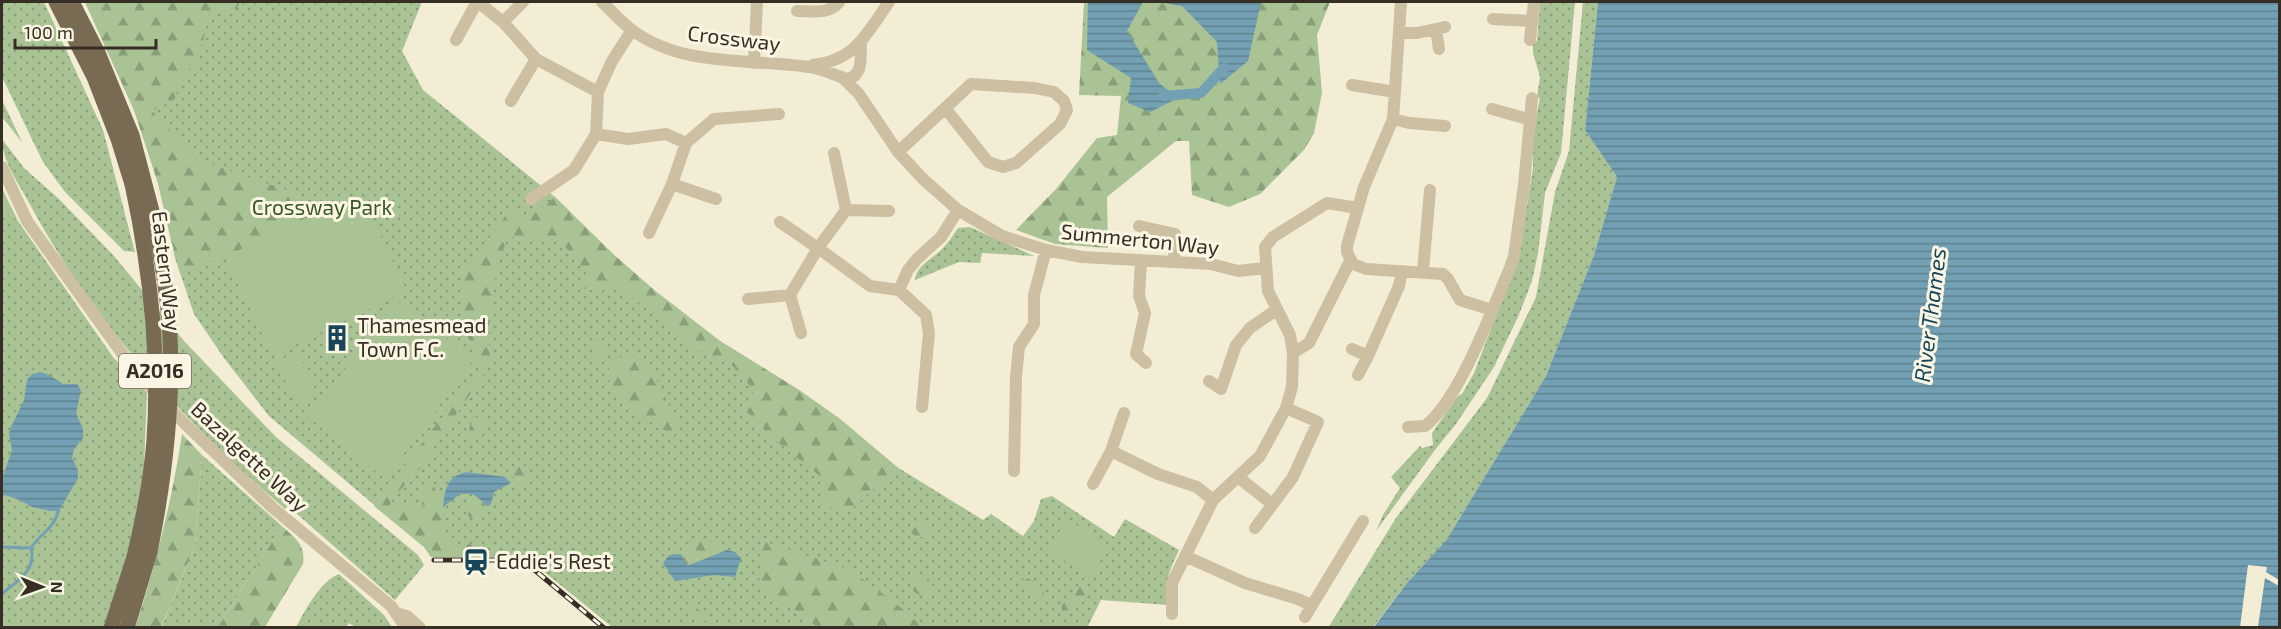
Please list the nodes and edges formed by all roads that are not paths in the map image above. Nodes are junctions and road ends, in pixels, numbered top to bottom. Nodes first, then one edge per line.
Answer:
1 (56, 2) edge
2 (72, 2) edge
3 (478, 2) edge
4 (523, 2) edge
5 (602, 2) edge
6 (758, 2) edge
7 (839, 2) edge
8 (889, 2) edge
9 (1401, 2) edge
10 (1534, 2) edge
11 (797, 11) dead end
12 (1493, 19) dead end
13 (1533, 21) junction
14 (503, 22) junction
15 (632, 30) junction
16 (1399, 33) junction
17 (456, 40) dead end
18 (1530, 40) dead end
19 (861, 42) junction
20 (1439, 50) dead end
21 (845, 56) junction
22 (536, 60) junction
23 (754, 63) junction
24 (806, 66) junction
25 (859, 68) junction
26 (841, 76) junction
27 (1352, 85) dead end
28 (598, 92) junction
29 (1395, 92) junction
30 (860, 94) junction
31 (1533, 98) dead end
32 (511, 101) dead end
33 (945, 108) junction
34 (1492, 109) dead end
35 (779, 114) dead end
36 (1393, 120) junction
37 (1531, 120) junction
38 (1445, 126) dead end
39 (596, 134) junction
40 (686, 144) junction
41 (898, 152) junction
42 (834, 153) dead end
43 (2, 167) edge
44 (672, 183) junction
45 (1430, 190) dead end
46 (531, 199) dead end
47 (716, 199) dead end
48 (1358, 208) junction
49 (846, 210) junction
50 (958, 210) junction
51 (889, 211) dead end
52 (780, 222) dead end
53 (1139, 226) dead end
54 (649, 233) dead end
55 (818, 248) junction
56 (1046, 250) junction
57 (1141, 261) junction
58 (1350, 261) junction
59 (1174, 262) junction
60 (1265, 268) junction
61 (1402, 271) junction
62 (1423, 271) junction
63 (899, 290) junction
64 (790, 295) junction
65 (748, 299) dead end
66 (1276, 310) junction
67 (1492, 310) junction
68 (801, 333) dead end
69 (1352, 348) dead end
70 (1293, 352) junction
71 (1368, 356) junction
72 (1146, 363) dead end
73 (1358, 375) dead end
74 (1209, 381) dead end
75 (922, 407) dead end
76 (1286, 408) junction
77 (1124, 413) dead end
78 (1408, 427) dead end
79 (1111, 451) junction
80 (1014, 471) dead end
81 (1239, 477) junction
82 (1093, 484) dead end
83 (1213, 500) junction
84 (1272, 504) junction
85 (1363, 521) dead end
86 (1255, 528) dead end
87 (1185, 556) junction
88 (1311, 605) junction
89 (394, 610) junction
90 (1172, 614) dead end
91 (1305, 617) dead end
92 (111, 627) edge
93 (127, 627) edge
94 (406, 627) edge
95 (420, 627) edge

1 - 92 main road, Eastern Way / A2016, bridge
2 - 93 main road, Eastern Way / A2016, bridge
3 - 14 street
3 - 17 street
4 - 14 street
5 - 15 street, Crossway
6 - 23 street
7 - 11 street
8 - 19 street, Crossway
9 - 16 street
10 - 13 street
12 - 13 street
13 - 18 street
14 - 22 street
15 - 23 street, Crossway
15 - 28 street
16 - 20 street
16 - 29 street
19 - 21 street, Crossway
19 - 25 street, Crossway
21 - 24 street, Crossway
21 - 25 street
21 - 26 street
22 - 28 street
22 - 32 street
23 - 24 street, Crossway
24 - 26 street, Crossway
25 - 26 street
25 - 30 street
26 - 30 street, Summerton Way
27 - 29 street
28 - 39 street
29 - 36 street
30 - 41 street, Summerton Way
31 - 37 street
33 - 33 street
33 - 41 street
34 - 37 street
35 - 40 street
36 - 38 street
36 - 48 street
37 - 67 street
39 - 40 street
39 - 46 street
40 - 44 street
41 - 50 street, Summerton Way
42 - 49 street
43 - 89 street, Bazalgette Way
44 - 47 street
44 - 54 street
45 - 62 street
48 - 58 street
48 - 60 street
49 - 51 street
49 - 55 street
50 - 56 street, Summerton Way
50 - 63 street
52 - 55 street
53 - 59 street
55 - 63 street
55 - 64 street
56 - 57 street, Summerton Way
56 - 80 street
57 - 59 street, Summerton Way
57 - 72 street
58 - 61 street
58 - 70 street
59 - 60 street, Summerton Way
60 - 66 street
61 - 62 street
61 - 71 street
62 - 67 street
63 - 75 street
64 - 65 street
64 - 68 street
66 - 70 street
66 - 74 street
67 - 78 street
69 - 71 street
70 - 76 street
71 - 73 street
76 - 81 street
76 - 84 street
77 - 79 street
79 - 82 street
79 - 83 street
81 - 83 street
81 - 84 street
83 - 87 street
84 - 86 street
85 - 88 street
87 - 88 street
87 - 90 street
88 - 91 street
89 - 94 street
89 - 95 street

